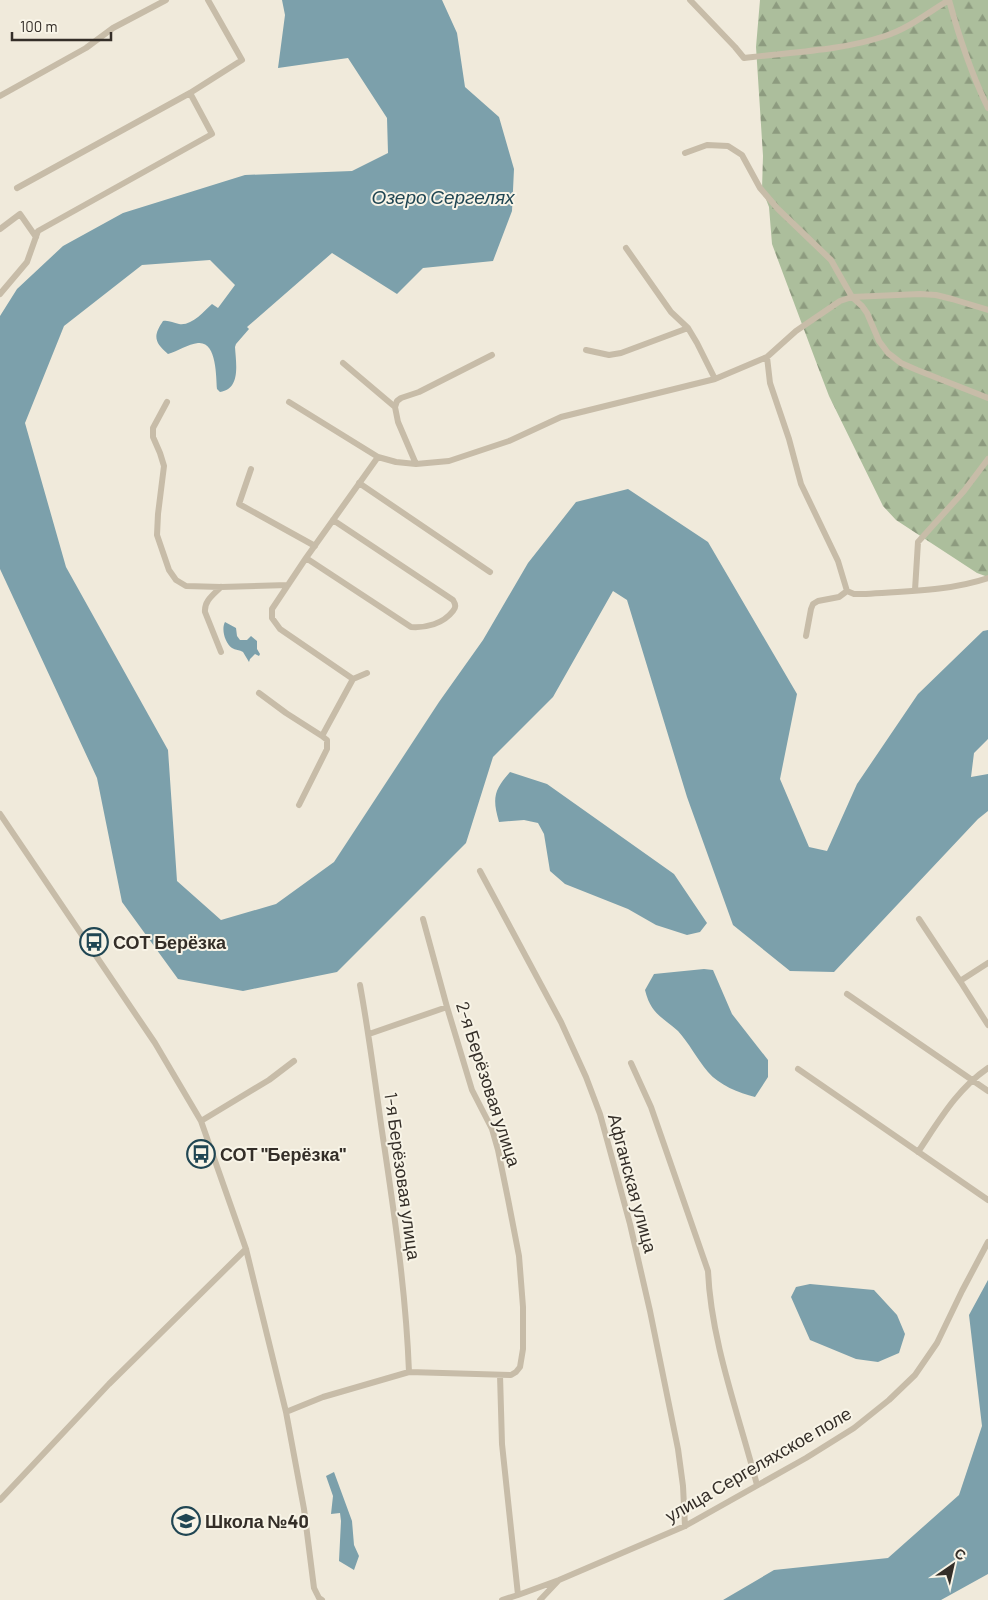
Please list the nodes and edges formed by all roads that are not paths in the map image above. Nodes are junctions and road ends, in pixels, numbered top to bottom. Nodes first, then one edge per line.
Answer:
1 (166, 0) edge
2 (208, 0) edge
3 (690, 0) edge
4 (190, 93) junction
5 (0, 96) edge
6 (988, 108) edge
7 (685, 153) dead end
8 (17, 188) dead end
9 (0, 229) edge
10 (36, 237) junction
11 (626, 248) dead end
12 (0, 294) edge
13 (852, 297) junction
14 (988, 310) edge
15 (688, 328) junction
16 (586, 350) dead end
17 (492, 356) dead end
18 (767, 357) junction
19 (344, 363) dead end
20 (715, 379) junction
21 (988, 398) edge
22 (167, 402) dead end
23 (289, 402) dead end
24 (395, 407) junction
25 (378, 457) junction
26 (988, 459) edge
27 (416, 464) junction
28 (251, 469) dead end
29 (359, 483) junction
30 (333, 520) junction
31 (315, 546) junction
32 (306, 558) junction
33 (490, 572) dead end
34 (988, 578) edge
35 (288, 585) junction
36 (221, 587) junction
37 (915, 590) junction
38 (847, 591) junction
39 (806, 636) dead end
40 (221, 652) dead end
41 (367, 673) dead end
42 (353, 679) junction
43 (259, 693) dead end
44 (322, 736) junction
45 (299, 805) dead end
46 (0, 814) edge
47 (480, 872) dead end
48 (424, 919) dead end
49 (919, 919) dead end
50 (988, 963) edge
51 (960, 981) junction
52 (360, 985) dead end
53 (847, 994) dead end
54 (447, 1007) junction
55 (988, 1025) edge
56 (369, 1034) junction
57 (294, 1061) dead end
58 (631, 1063) dead end
59 (798, 1068) dead end
60 (988, 1068) edge
61 (971, 1080) junction
62 (988, 1091) edge
63 (201, 1121) junction
64 (918, 1152) junction
65 (988, 1200) edge
66 (988, 1242) edge
67 (246, 1248) junction
68 (410, 1372) junction
69 (500, 1375) junction
70 (286, 1412) junction
71 (756, 1485) junction
72 (0, 1500) edge
73 (685, 1526) junction
74 (559, 1580) junction
75 (518, 1595) junction
76 (322, 1600) edge
77 (502, 1600) edge
78 (540, 1600) edge

1 - 5 street
2 - 4 street
3 - 6 street
4 - 8 street
4 - 10 street
7 - 13 street
9 - 10 street
10 - 12 street
11 - 15 street
13 - 14 street
13 - 18 street
13 - 21 street
15 - 16 street
15 - 20 street
17 - 24 street
18 - 20 street
18 - 38 street
19 - 24 street
20 - 27 street
22 - 36 street
23 - 25 street
24 - 27 street
25 - 27 street
25 - 29 street
26 - 37 street
28 - 31 street
29 - 30 street
29 - 33 street
30 - 31 street
30 - 32 street
31 - 32 street
32 - 35 street
34 - 37 street
35 - 36 street
35 - 42 street
36 - 40 street
37 - 38 street
38 - 39 street
41 - 42 street
42 - 44 street
43 - 44 street
44 - 45 street
46 - 63 street
47 - 73 street, Афганская улица
48 - 54 street, 2-я Берёзовая улица
49 - 51 street
50 - 51 street
51 - 55 street
52 - 56 street, 1-я Берёзовая улица
53 - 61 street
54 - 56 street
54 - 69 street, 2-я Берёзовая улица
56 - 68 street, 1-я Берёзовая улица
57 - 63 street
58 - 71 street
59 - 64 street
60 - 61 street
61 - 62 street
61 - 64 street
63 - 67 street
64 - 65 street
66 - 71 street, улица Сергеляхское поле
67 - 70 street
67 - 72 street
68 - 69 street
68 - 70 street
69 - 75 street
70 - 76 street
71 - 73 street, улица Сергеляхское поле
73 - 74 street, улица Сергеляхское поле
74 - 75 street, улица Сергеляхское поле
74 - 78 street
75 - 77 street, улица Сергеляхское поле

